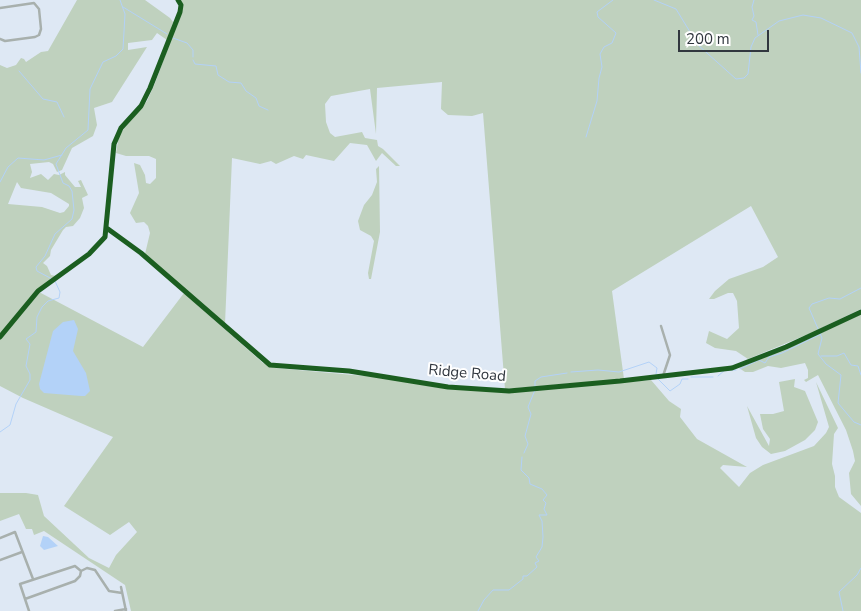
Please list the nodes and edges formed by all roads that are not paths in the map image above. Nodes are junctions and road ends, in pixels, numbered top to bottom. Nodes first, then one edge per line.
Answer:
1 (178, 0) edge
2 (0, 8) edge
3 (0, 39) edge
4 (108, 229) junction
5 (861, 312) edge
6 (661, 326) dead end
7 (0, 337) edge
8 (663, 376) junction
9 (0, 538) edge
10 (22, 552) junction
11 (0, 560) edge
12 (81, 571) junction
13 (33, 580) junction
14 (121, 588) dead end
15 (122, 593) junction
16 (25, 599) junction
17 (126, 610) edge
18 (29, 611) edge
19 (115, 611) edge

1 - 4 street
2 - 3 street
4 - 7 street
4 - 8 street, Ridge Road
5 - 8 street, Ridge Road
6 - 8 street
9 - 10 street
10 - 11 street
10 - 13 street
12 - 13 street
12 - 15 street
12 - 16 street
13 - 16 street
14 - 15 street
15 - 17 street
16 - 18 street
17 - 19 street

